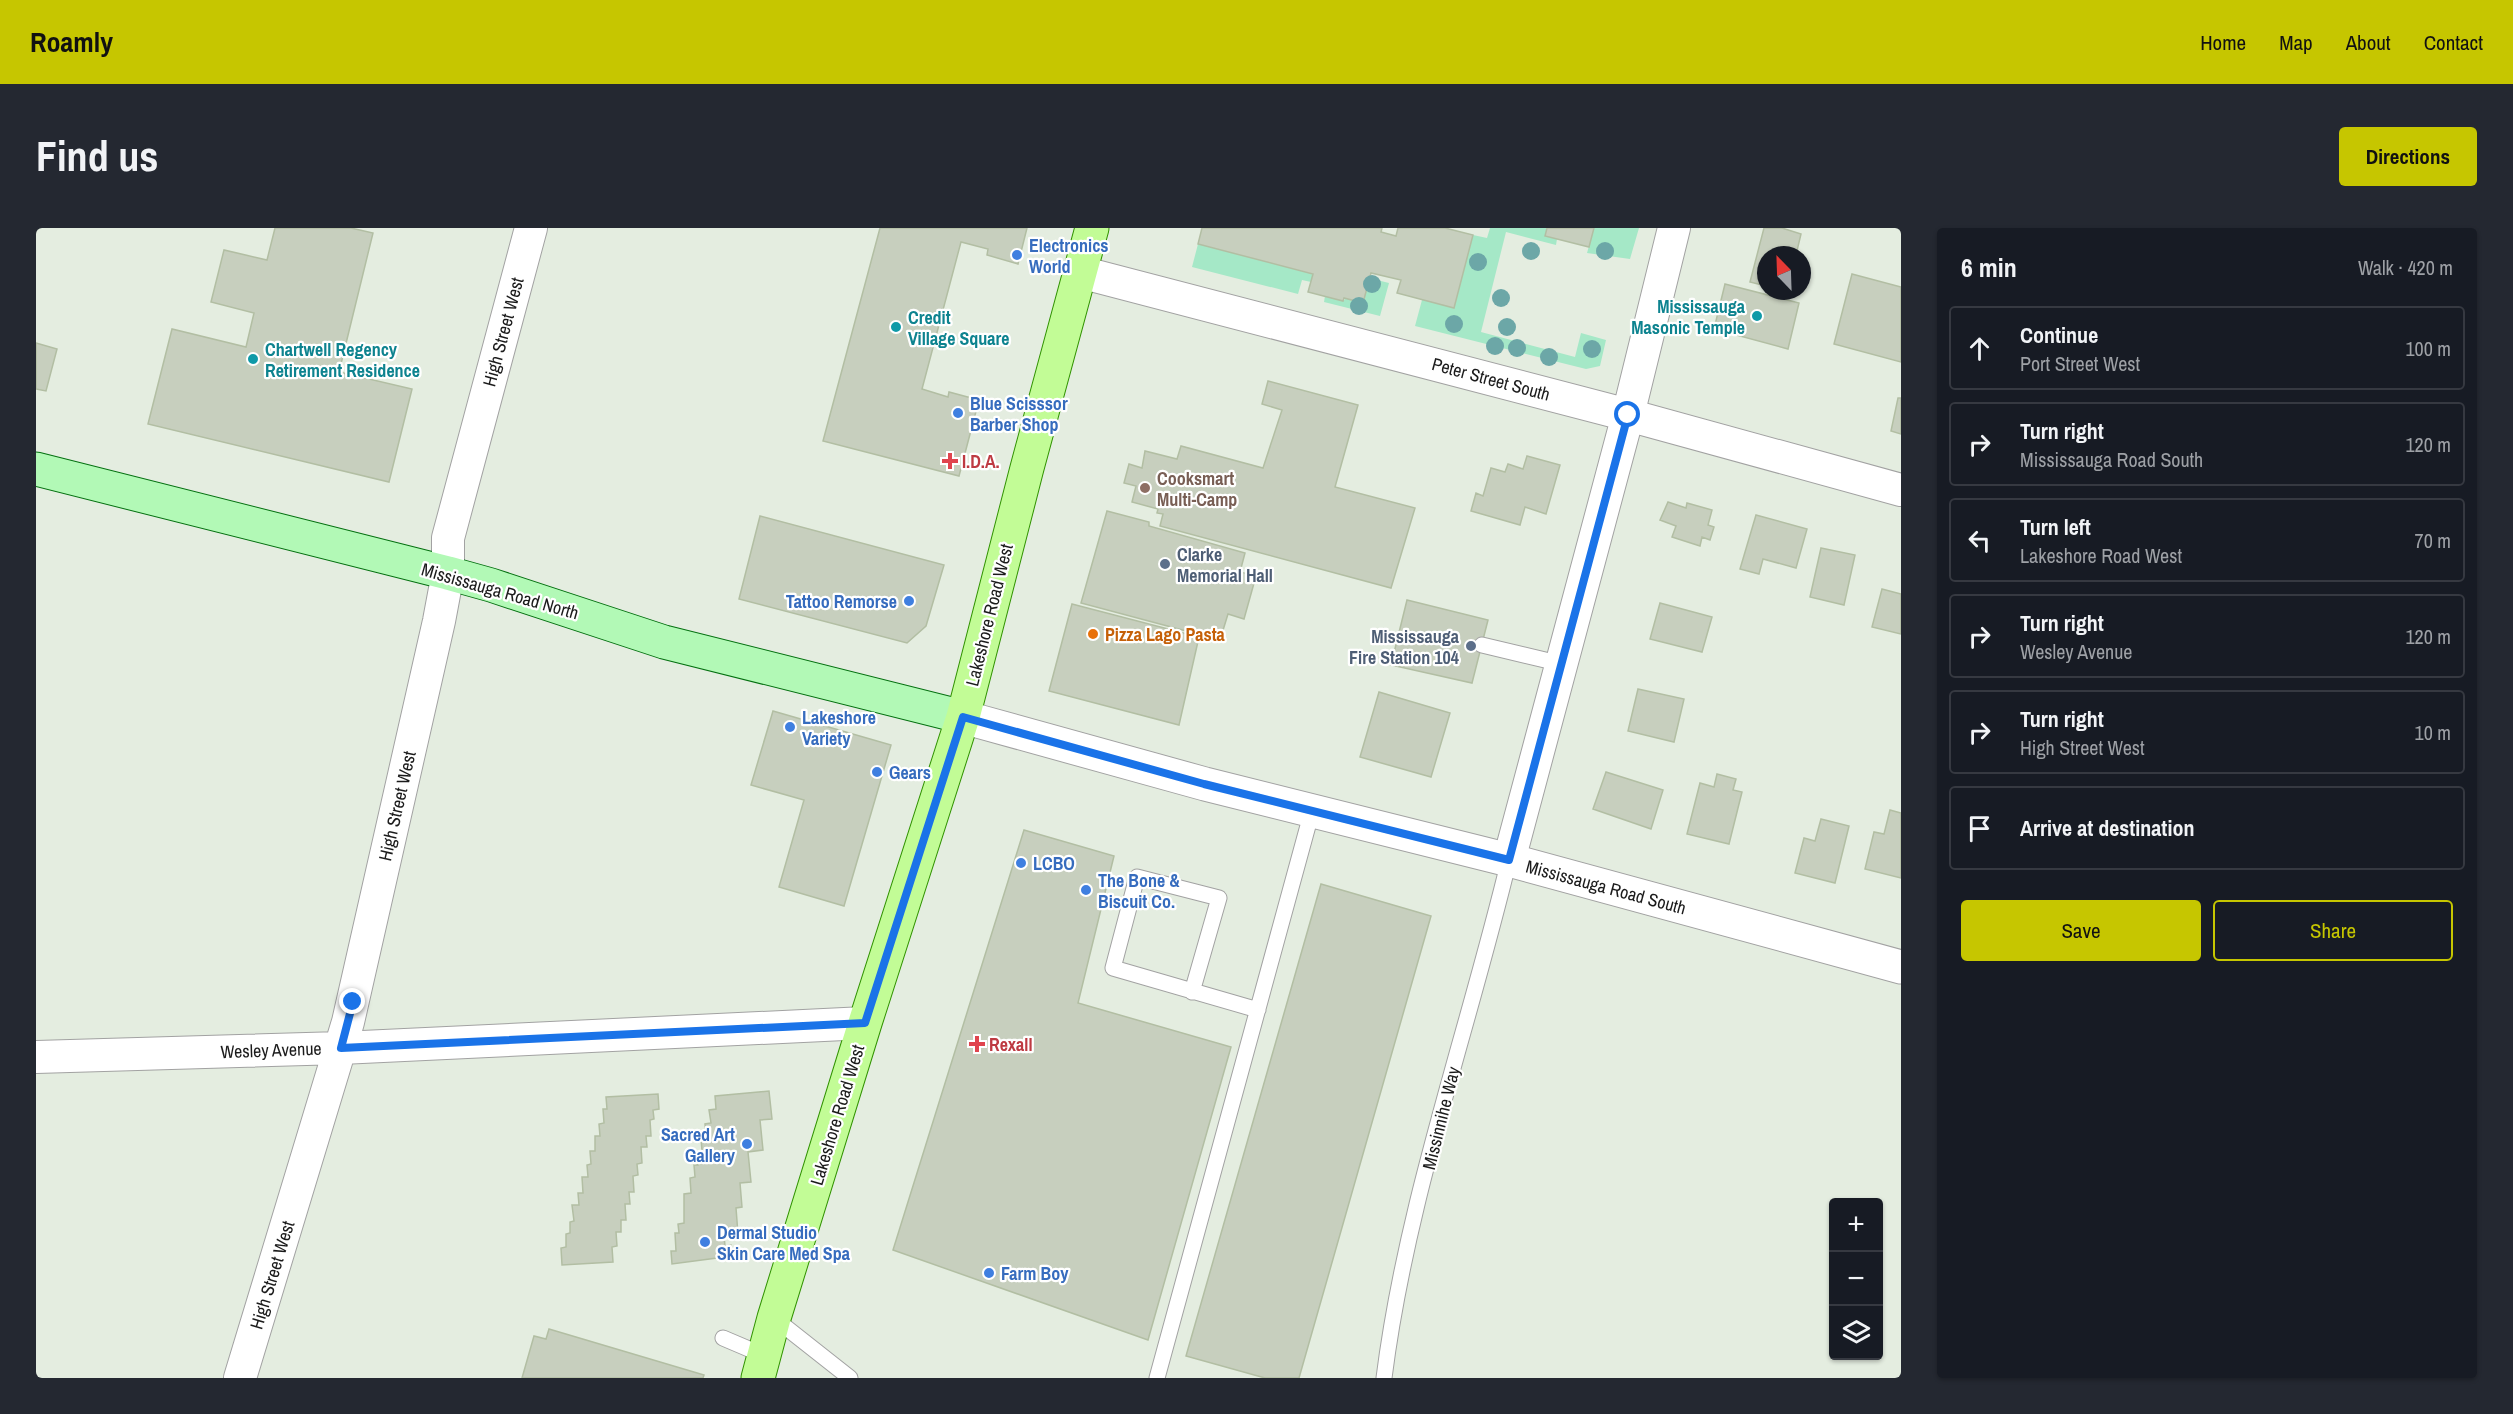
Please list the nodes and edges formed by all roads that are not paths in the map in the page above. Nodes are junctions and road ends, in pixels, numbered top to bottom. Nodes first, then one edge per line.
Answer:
1 (531, 228) edge
2 (1092, 228) edge
3 (1674, 228) edge
4 (1080, 272) junction
5 (1628, 415) junction
6 (36, 469) edge
7 (1901, 490) edge
8 (448, 573) junction
9 (1482, 645) dead end
10 (1562, 664) junction
11 (963, 717) junction
12 (1312, 811) junction
13 (1509, 860) junction
14 (1901, 967) edge
15 (1192, 992) junction
16 (1258, 1010) junction
17 (865, 1023) junction
18 (341, 1048) junction
19 (36, 1057) edge
20 (774, 1318) junction
21 (723, 1338) dead end
22 (760, 1366) edge
23 (240, 1378) edge
24 (850, 1378) edge
25 (1157, 1378) edge
26 (1384, 1378) edge

1 - 8 street, High Street West
2 - 4 main road, Lakeshore Road West
3 - 5 street
4 - 5 street, Peter Street South
4 - 11 main road, Lakeshore Road West
5 - 7 street, Peter Street South
5 - 10 street
6 - 8 main road, Mississauga Road North
8 - 11 main road, Mississauga Road North
8 - 18 street, High Street West
9 - 10 lane
10 - 13 street
11 - 12 street, Mississauga Road South
11 - 17 main road, Lakeshore Road West
12 - 13 street, Mississauga Road South
12 - 16 lane
13 - 14 street, Mississauga Road South
13 - 26 lane, Missinnihe Way
15 - 15 lane
15 - 16 lane
16 - 25 lane
17 - 18 street, Wesley Avenue
17 - 20 main road, Lakeshore Road West
18 - 19 street, Wesley Avenue
18 - 23 street, High Street West
20 - 22 main road, Lakeshore Road West
20 - 24 lane
21 - 22 lane

